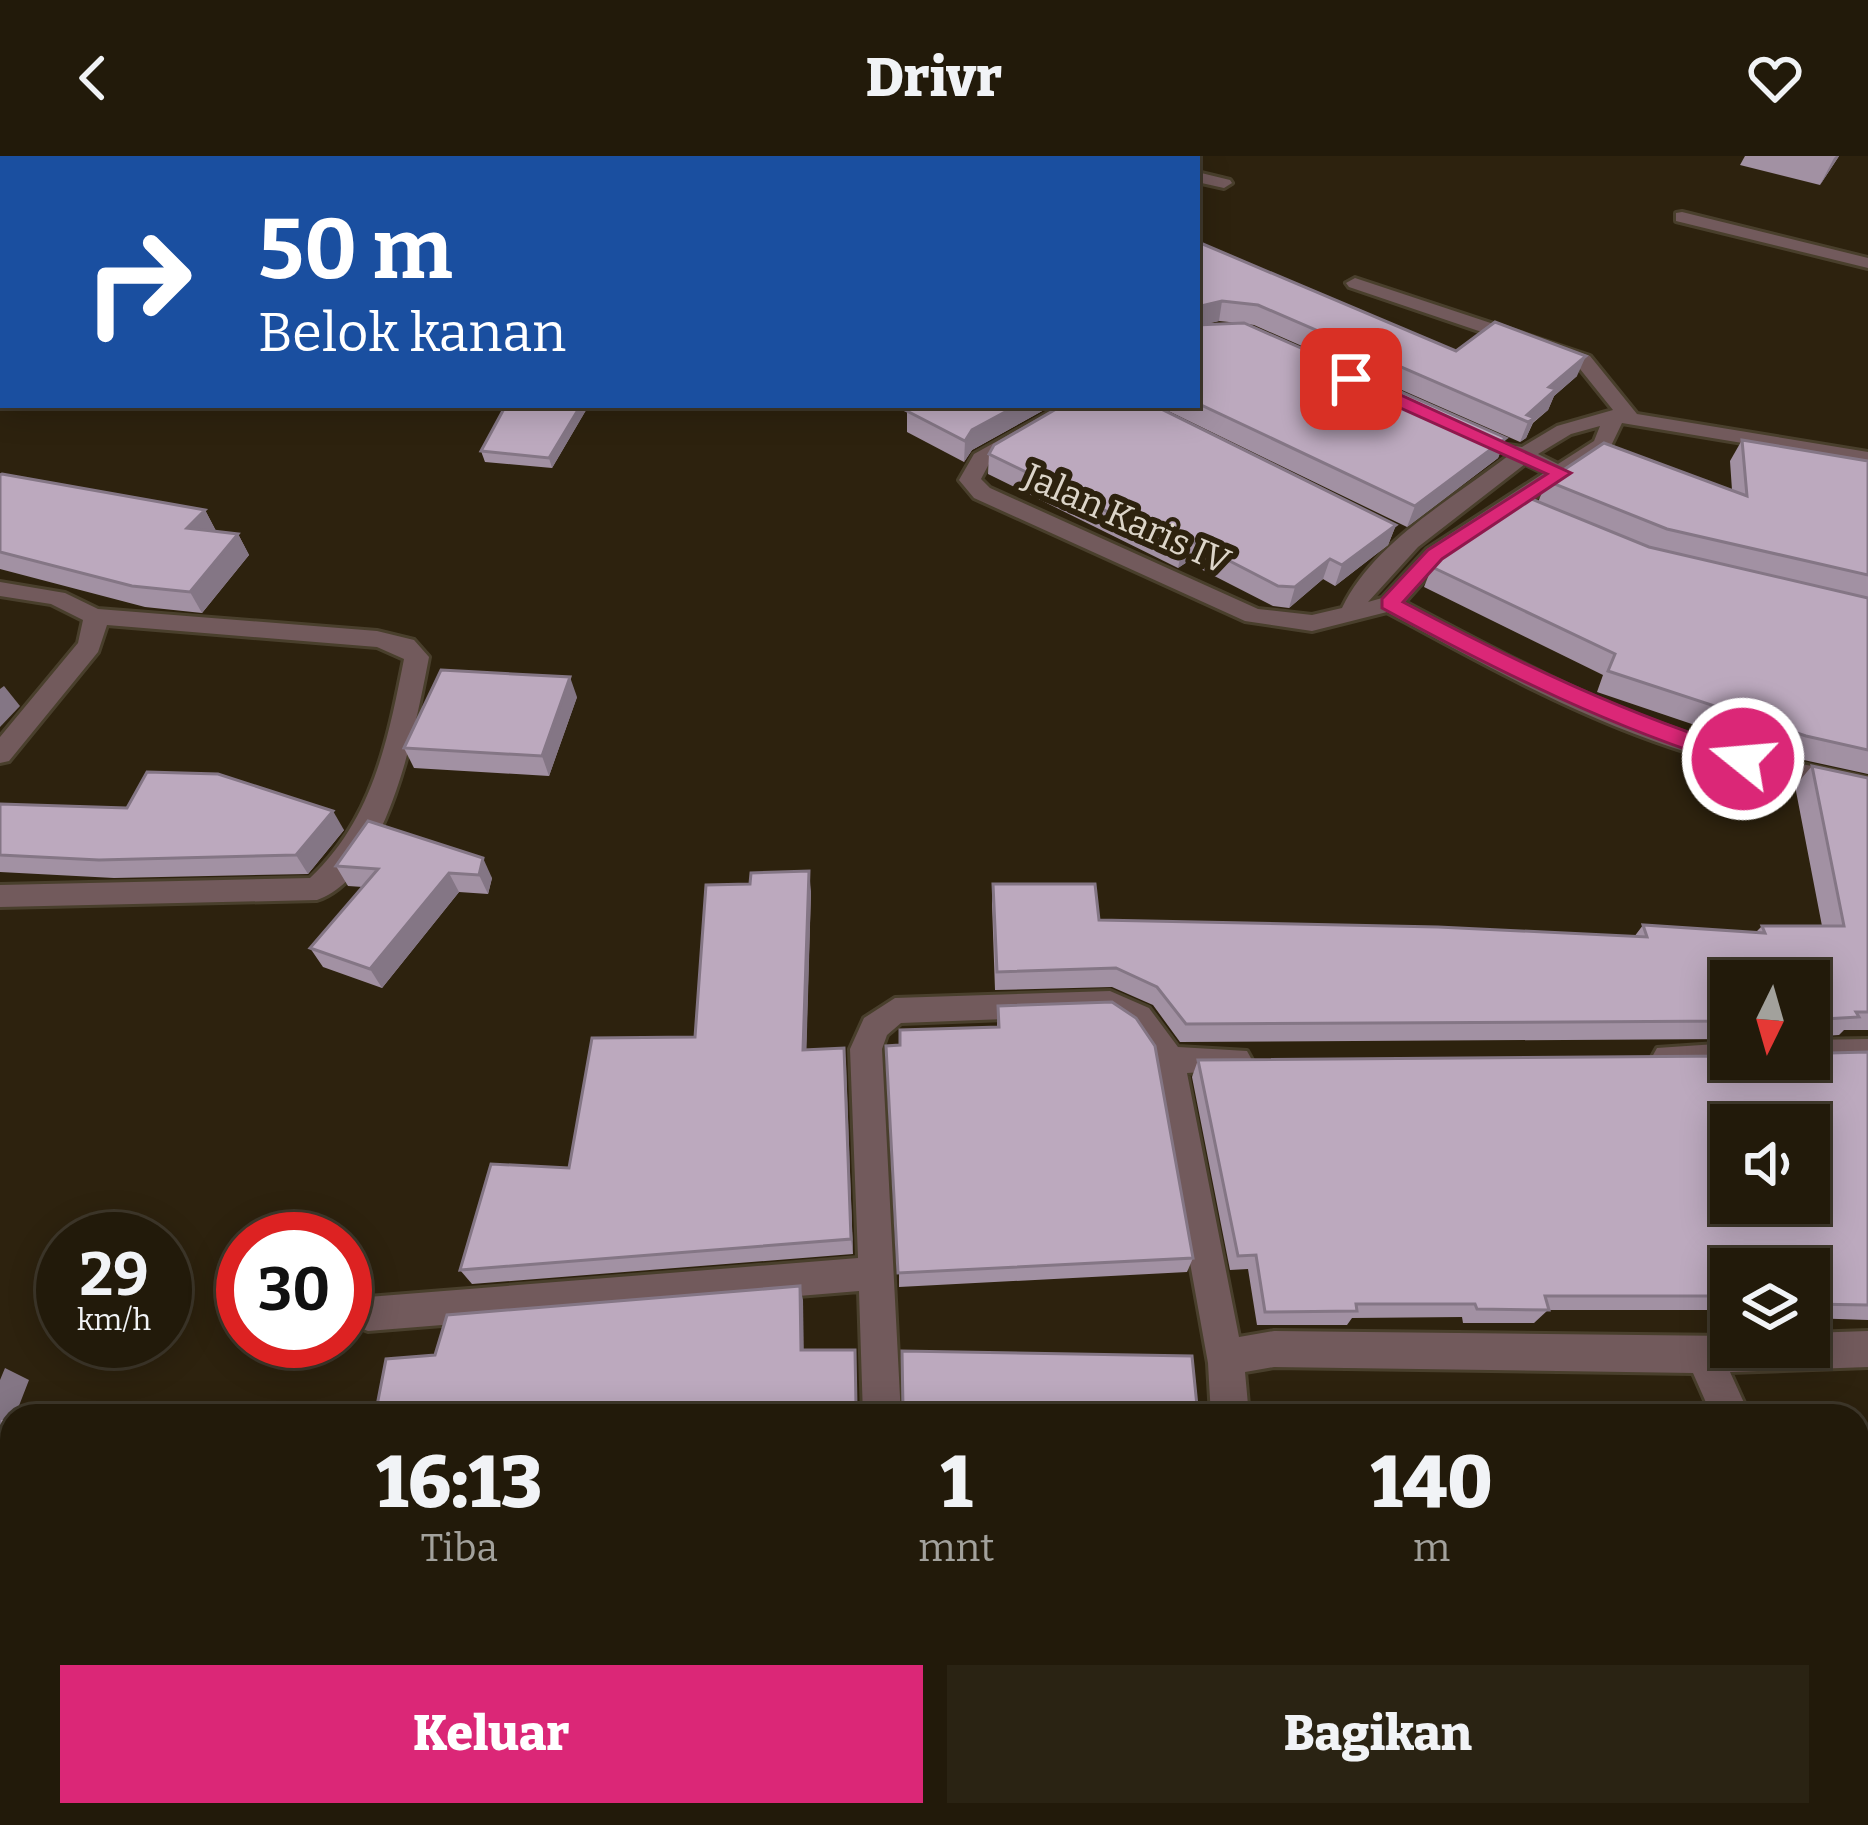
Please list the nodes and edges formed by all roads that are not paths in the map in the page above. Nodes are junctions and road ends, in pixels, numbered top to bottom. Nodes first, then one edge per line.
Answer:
1 (1200, 178) edge
2 (1224, 183) dead end
3 (1682, 217) dead end
4 (1868, 263) edge
5 (1355, 283) dead end
6 (1072, 408) edge
7 (1622, 416) junction
8 (1481, 436) edge
9 (1524, 454) junction
10 (1868, 458) edge
11 (1561, 473) junction
12 (1510, 503) junction
13 (1549, 518) edge
14 (1400, 537) junction
15 (1435, 554) junction
16 (0, 590) edge
17 (1390, 604) junction
18 (1350, 614) junction
19 (94, 616) junction
20 (0, 754) edge
21 (1868, 788) edge
22 (0, 896) edge
23 (1868, 1052) edge
24 (1830, 1053) edge
25 (1710, 1056) edge
26 (1642, 1058) edge
27 (1168, 1060) junction
28 (1259, 1060) edge
29 (876, 1273) junction
30 (372, 1314) edge
31 (1868, 1349) edge
32 (1704, 1355) junction
33 (1226, 1363) junction
34 (881, 1404) edge
35 (1229, 1404) edge
36 (1726, 1404) edge

1 - 2 street
3 - 4 street
5 - 7 street
6 - 18 street, Jalan Karis IV
7 - 9 street
7 - 10 street
7 - 11 street
8 - 9 street
9 - 11 street
9 - 14 street
11 - 12 street
12 - 13 street
12 - 15 street
14 - 15 street
14 - 18 street
15 - 17 street
16 - 19 street
17 - 18 street, Jalan Karis IV
17 - 21 street
19 - 20 street
19 - 22 street
23 - 24 street
25 - 26 street
27 - 28 street
27 - 29 street
27 - 33 street
29 - 30 street
29 - 34 street
31 - 32 street
32 - 33 street
32 - 36 street
33 - 35 street

